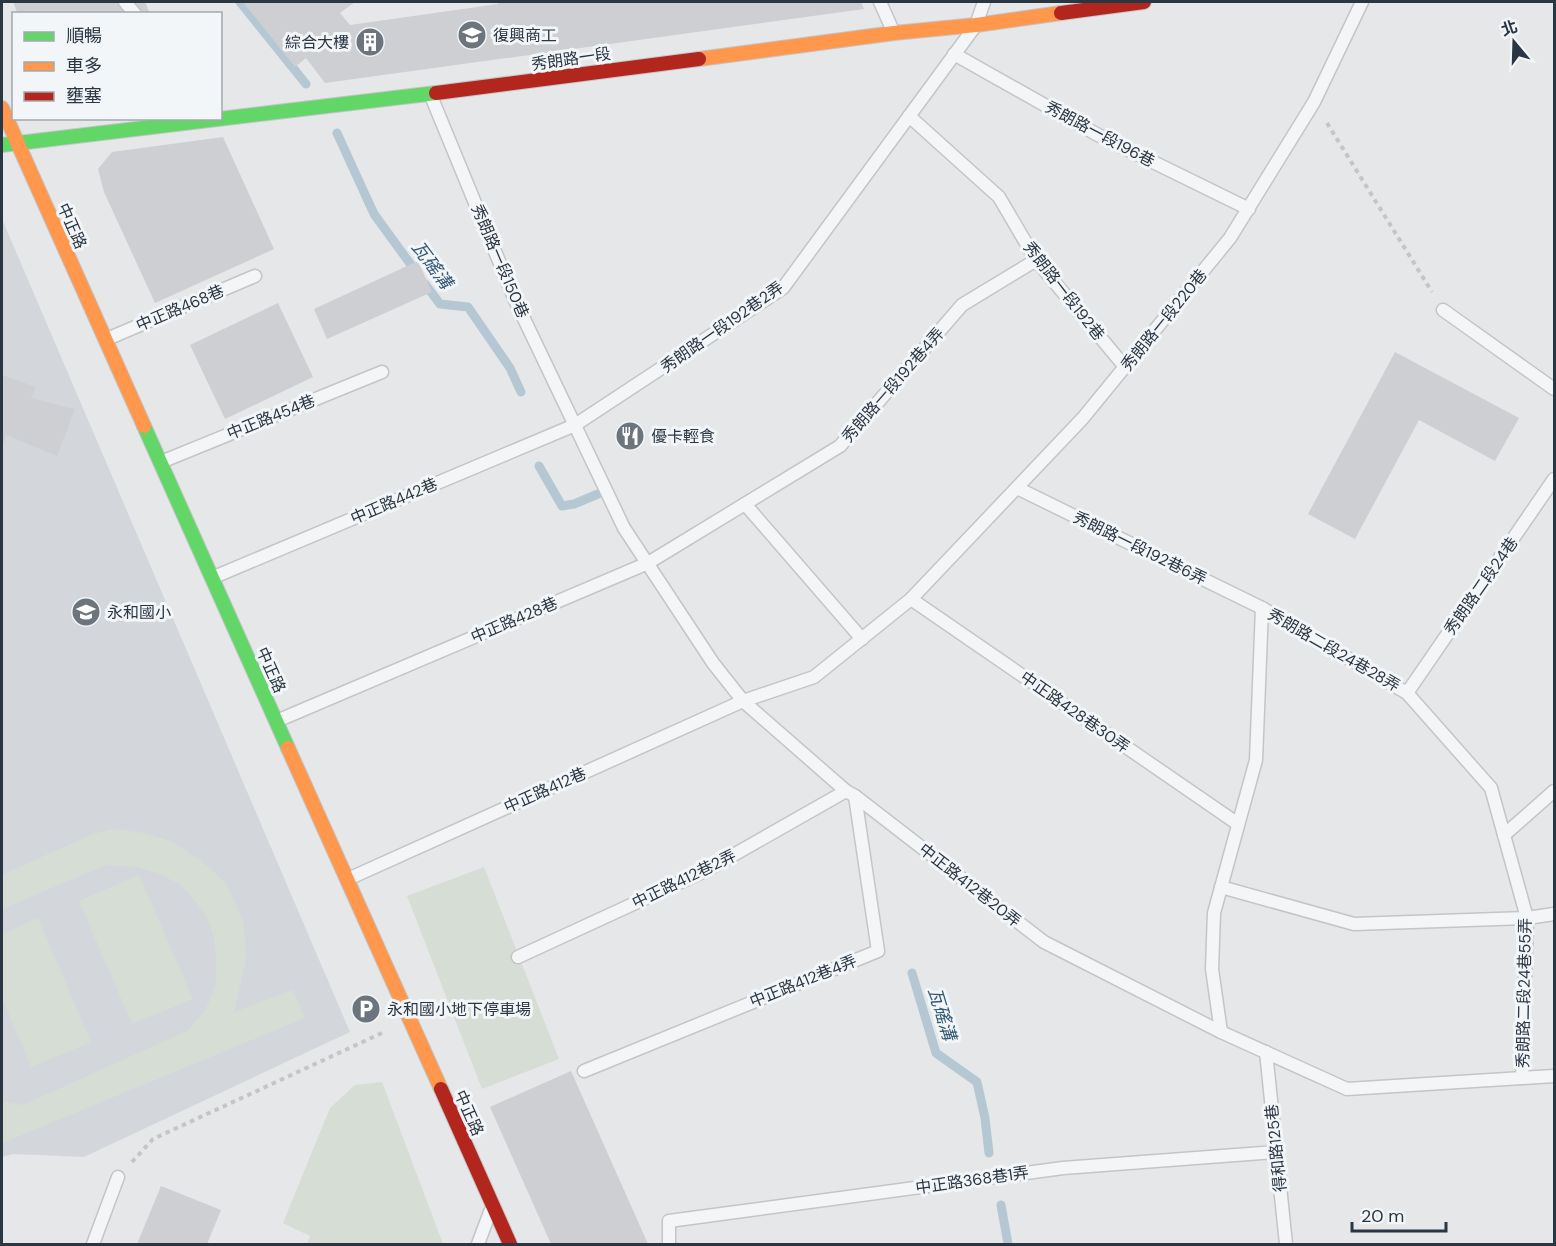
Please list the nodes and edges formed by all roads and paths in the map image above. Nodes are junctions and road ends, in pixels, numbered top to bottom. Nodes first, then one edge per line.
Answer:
1 (880, 2) edge
2 (984, 2) edge
3 (1144, 2) edge
4 (1362, 2) edge
5 (976, 25) junction
6 (894, 33) junction
7 (954, 54) junction
8 (431, 94) junction
9 (1314, 102) junction
10 (2, 108) edge
11 (909, 116) junction
12 (222, 117) edge
13 (199, 120) edge
14 (17, 144) junction
15 (2, 145) edge
16 (1249, 209) junction
17 (1036, 260) junction
18 (255, 276) dead end
19 (1443, 310) joint
20 (105, 340) junction
21 (1125, 367) junction
22 (382, 372) dead end
23 (1554, 389) edge
24 (575, 425) junction
25 (160, 463) junction
26 (1554, 479) edge
27 (1017, 488) junction
28 (745, 504) junction
29 (648, 563) junction
30 (212, 578) junction
31 (911, 599) junction
32 (1262, 608) junction
33 (862, 639) junction
34 (1407, 693) junction
35 (742, 701) junction
36 (276, 721) junction
37 (1554, 791) edge
38 (850, 794) junction
39 (1238, 824) junction
40 (1504, 836) junction
41 (346, 879) junction
42 (1221, 886) junction
43 (1554, 915) edge
44 (1527, 918) junction
45 (518, 957) dead end
46 (410, 1020) junction
47 (1221, 1032) junction
48 (1266, 1052) junction
49 (584, 1071) dead end
50 (1554, 1076) edge
51 (1522, 1078) junction
52 (1276, 1152) junction
53 (118, 1177) joint
54 (493, 1205) junction
55 (93, 1245) edge
56 (478, 1245) edge
57 (510, 1245) edge
58 (669, 1245) edge
59 (1286, 1245) edge

1 - 6 lane
2 - 5 lane
3 - 5 street, 秀朗路一段
4 - 9 lane, 秀朗路一段220巷
5 - 6 street, 秀朗路一段
5 - 7 lane
6 - 8 street, 秀朗路一段
7 - 11 lane
7 - 16 lane, 秀朗路一段196巷
8 - 12 street, 秀朗路一段
8 - 24 lane, 秀朗路一段150巷
9 - 16 lane, 秀朗路一段220巷
9 - 19 path
10 - 14 street, 中正路
11 - 17 lane, 秀朗路一段192巷
11 - 24 lane, 秀朗路一段192巷2弄
13 - 14 street, 秀朗路一段
14 - 15 street, 秀朗路一段
14 - 20 street, 中正路
16 - 21 lane, 秀朗路一段220巷
17 - 21 lane, 秀朗路一段192巷
17 - 28 lane, 秀朗路一段192巷4弄
18 - 20 lane, 中正路468巷
19 - 23 lane
20 - 25 street, 中正路
21 - 27 lane, 秀朗路一段220巷
22 - 25 lane, 中正路454巷
24 - 29 lane, 秀朗路一段150巷
24 - 30 lane, 中正路442巷
25 - 30 street, 中正路
26 - 34 lane, 秀朗路二段24巷
27 - 31 lane, 秀朗路一段220巷
27 - 32 lane, 秀朗路一段192巷6弄
28 - 29 lane, 中正路428巷
28 - 33 lane
29 - 35 lane, 中正路412巷20弄
29 - 36 lane, 中正路428巷
30 - 36 street, 中正路
31 - 33 lane, 秀朗路一段220巷
31 - 39 lane, 中正路428巷30弄
32 - 34 lane, 秀朗路二段24巷28弄
32 - 39 lane
33 - 35 lane, 中正路412巷
34 - 40 lane, 秀朗路二段24巷55弄
35 - 38 lane, 中正路412巷20弄
35 - 41 lane, 中正路412巷
36 - 41 street, 中正路
37 - 40 lane
38 - 45 lane, 中正路412巷2弄
38 - 47 lane, 中正路412巷20弄
38 - 49 lane, 中正路412巷4弄
39 - 42 lane
40 - 44 lane, 秀朗路二段24巷55弄
41 - 46 street, 中正路
42 - 44 lane
42 - 47 lane
43 - 44 lane
44 - 51 lane, 秀朗路二段24巷55弄
46 - 53 path
46 - 54 street, 中正路
47 - 48 lane
48 - 51 lane
48 - 52 lane, 得和路125巷
50 - 51 lane
52 - 58 lane, 中正路368巷1弄
52 - 59 lane, 得和路125巷
53 - 55 lane
54 - 56 lane
54 - 57 street, 中正路

